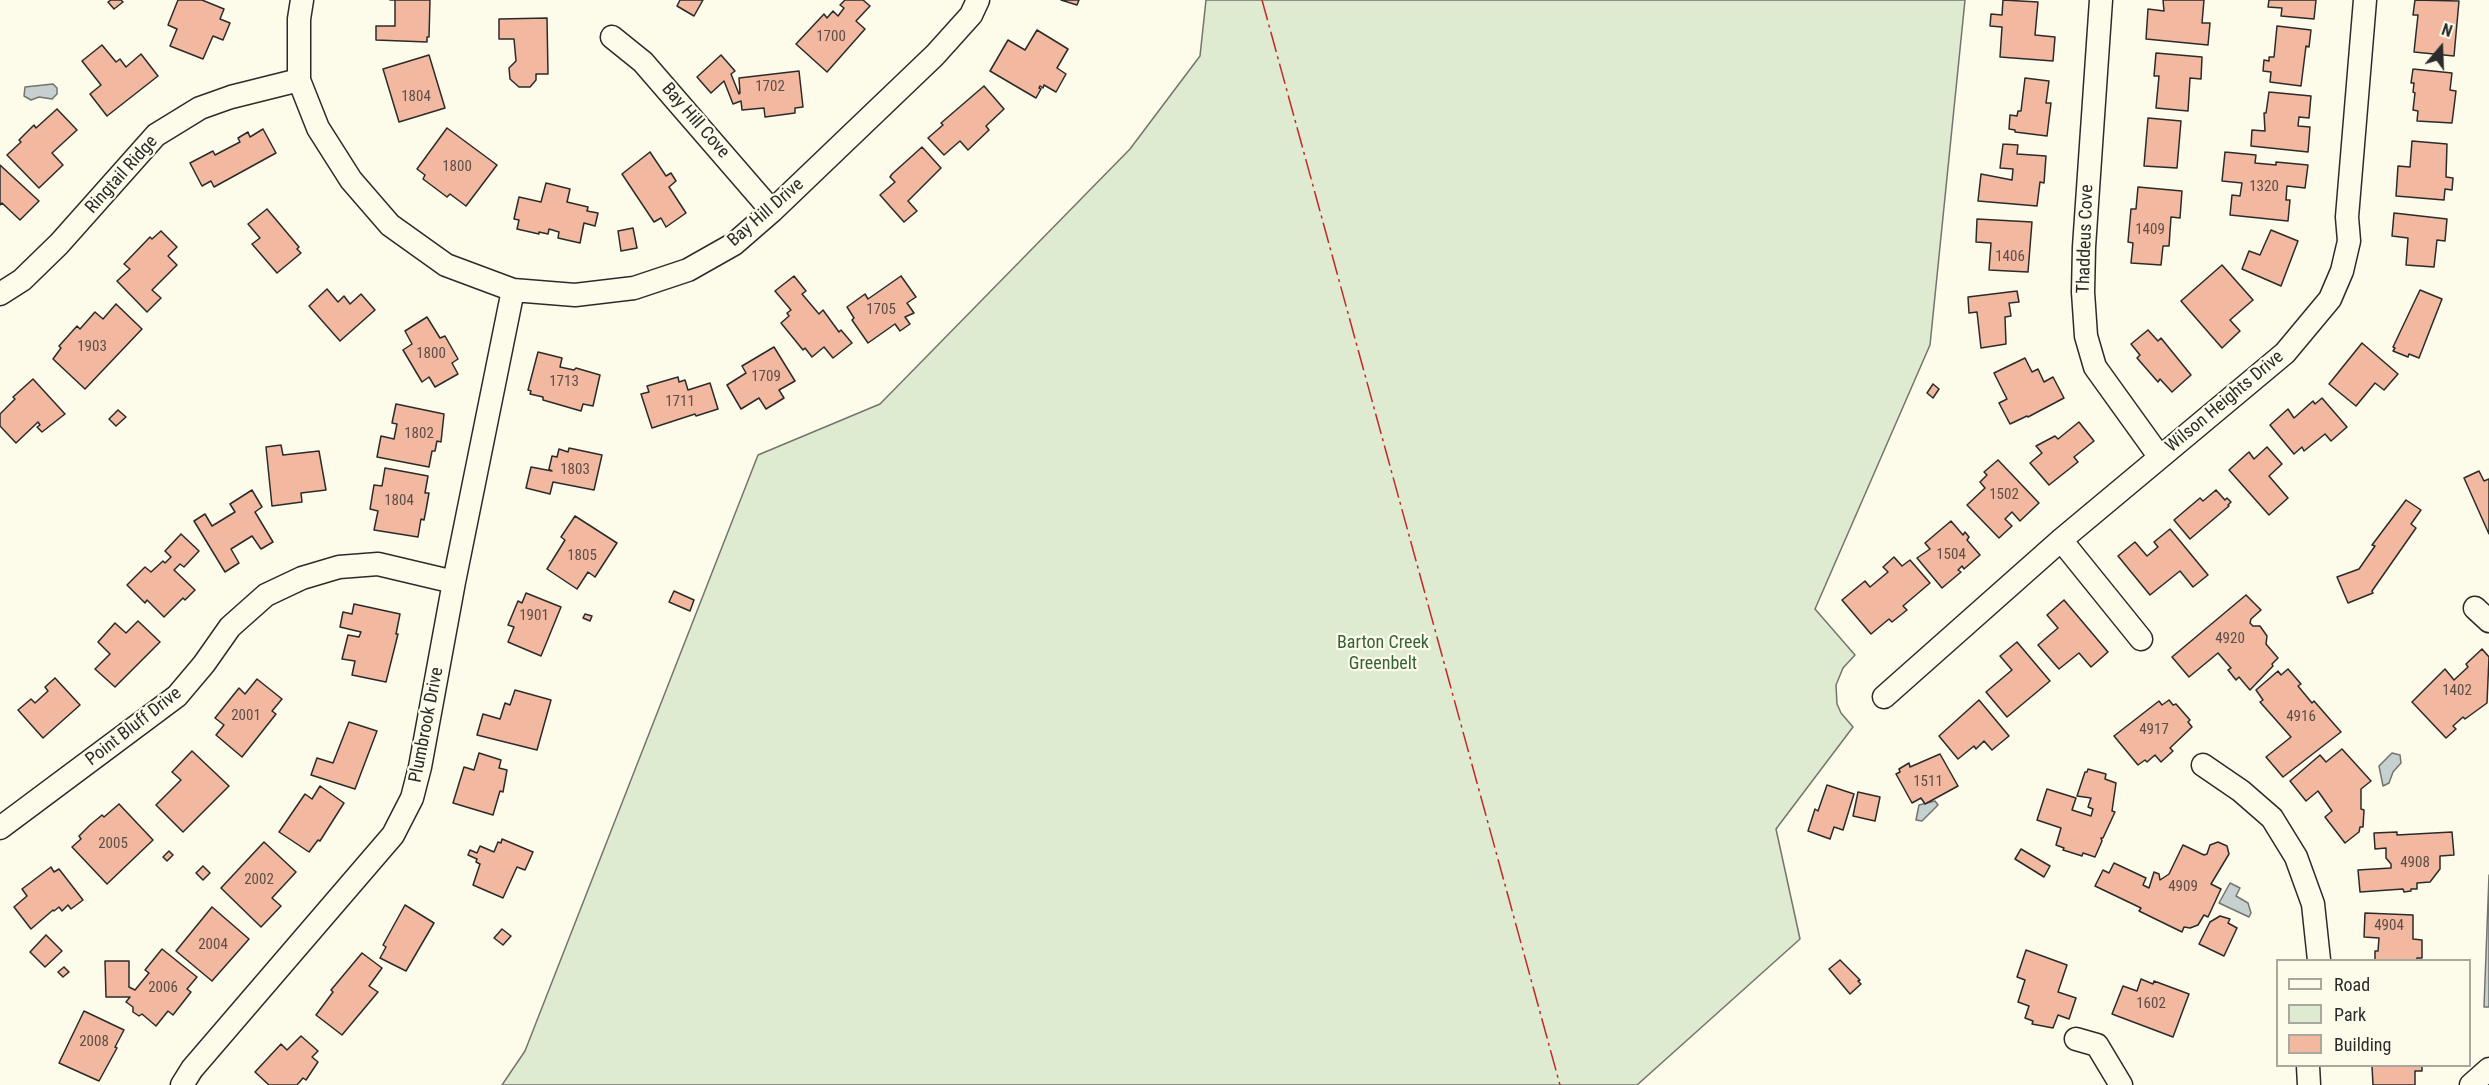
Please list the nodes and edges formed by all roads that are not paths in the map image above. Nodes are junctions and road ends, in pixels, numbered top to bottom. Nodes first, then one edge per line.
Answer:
1 (302, 0) edge
2 (978, 0) edge
3 (2101, 0) edge
4 (2365, 0) edge
5 (612, 37) dead end
6 (299, 80) junction
7 (772, 211) junction
8 (513, 290) junction
9 (0, 294) edge
10 (2159, 456) junction
11 (2061, 540) junction
12 (454, 582) junction
13 (2141, 639) dead end
14 (1884, 697) dead end
15 (2203, 765) dead end
16 (0, 828) edge
17 (2319, 959) edge
18 (2076, 1039) dead end
19 (2308, 1067) edge
20 (2489, 1069) edge
21 (182, 1085) edge
22 (2121, 1085) edge
23 (2309, 1085) edge
24 (2471, 1085) edge

1 - 6 street
2 - 7 street, Bay Hill Drive
3 - 10 street, Thaddeus Cove
4 - 10 street, Wilson Heights Drive
5 - 7 street, Bay Hill Cove
6 - 8 street, Bay Hill Drive
6 - 9 street, Ringtail Ridge
7 - 8 street, Bay Hill Drive
8 - 12 street, Plumbrook Drive
10 - 11 street, Wilson Heights Drive
11 - 13 street
11 - 14 street, Wilson Heights Drive
12 - 16 street, Point Bluff Drive
12 - 21 street, Plumbrook Drive
15 - 17 street
18 - 22 street
19 - 23 street
20 - 24 street

